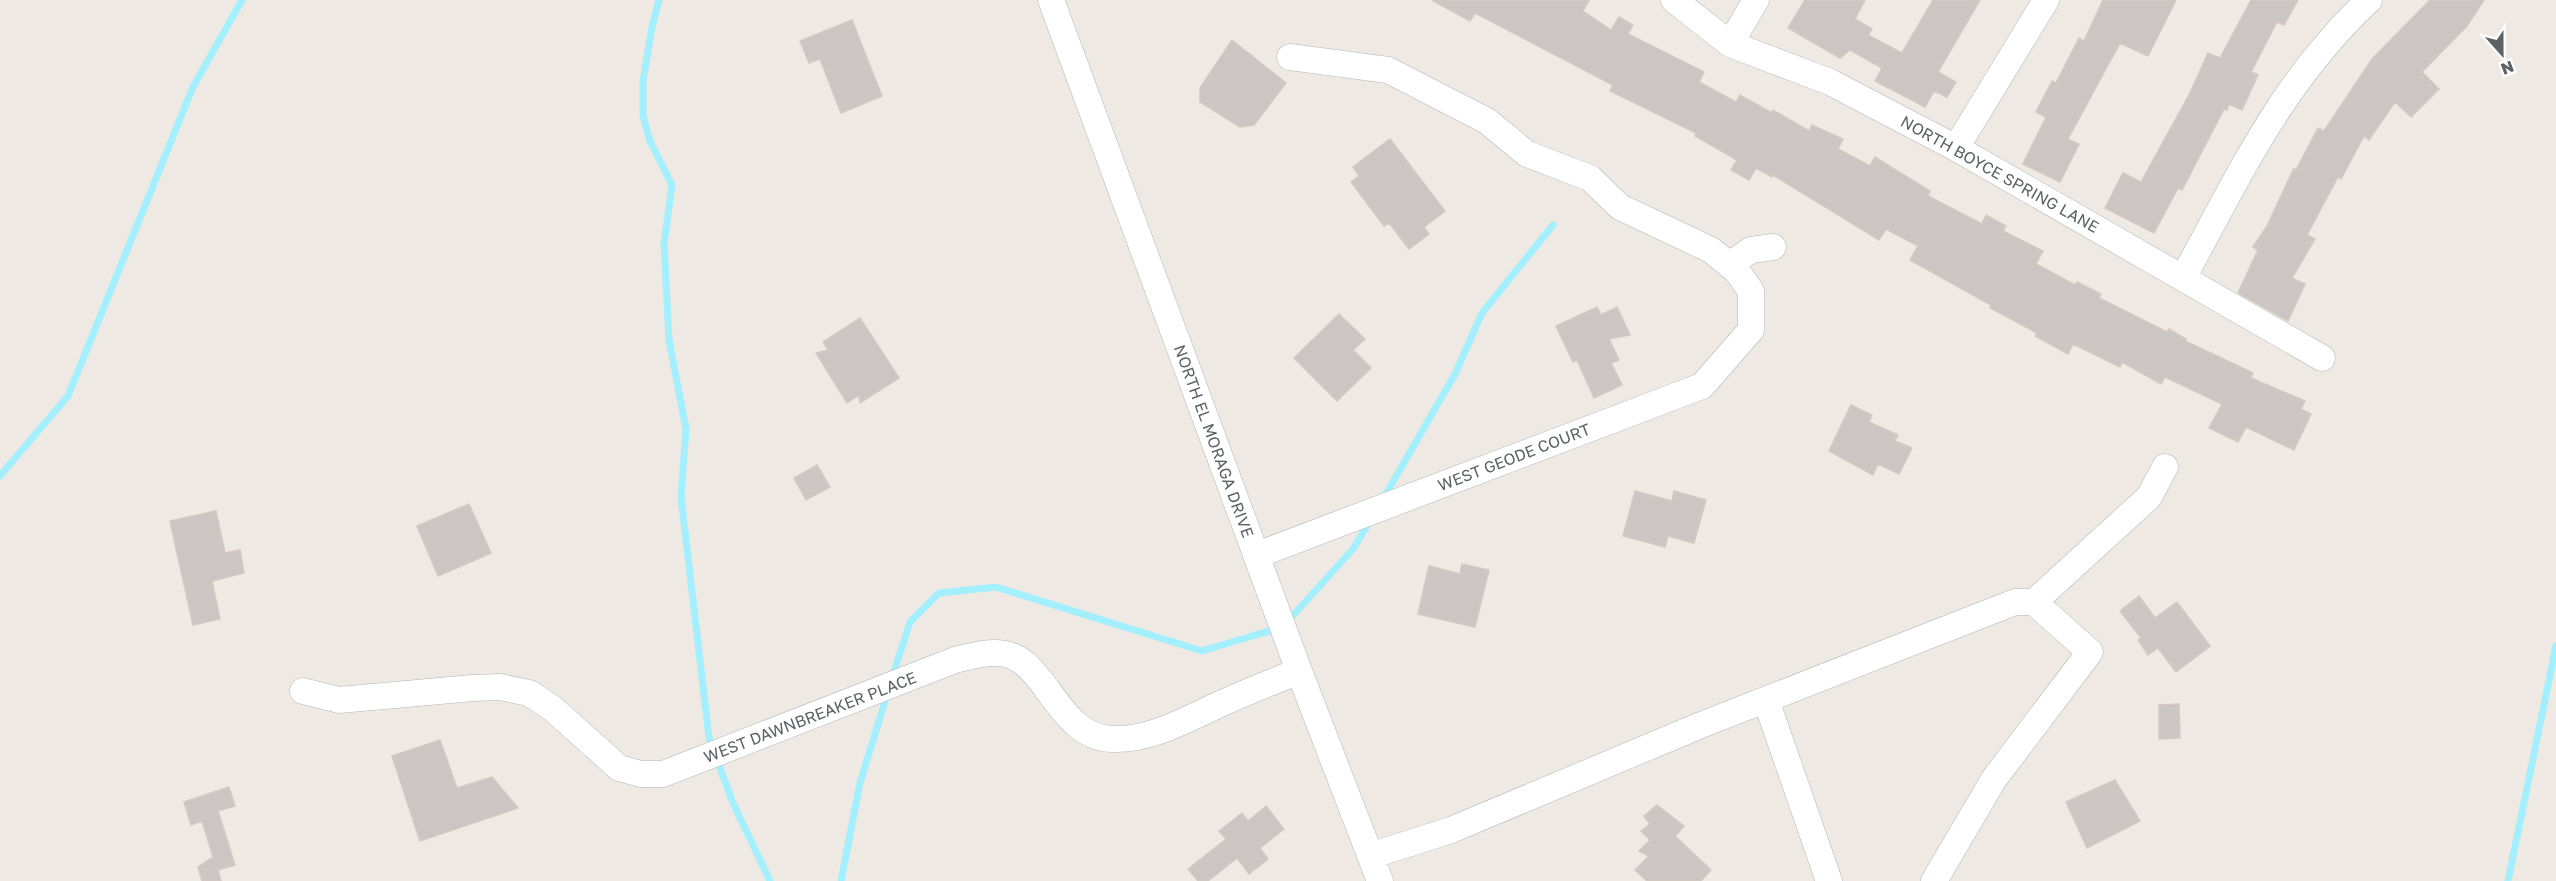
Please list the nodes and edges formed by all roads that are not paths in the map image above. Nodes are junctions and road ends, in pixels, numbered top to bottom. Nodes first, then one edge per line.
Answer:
1 (1051, 0) edge
2 (1674, 0) edge
3 (1756, 0) edge
4 (2046, 0) edge
5 (2369, 0) edge
6 (1731, 44) junction
7 (1290, 57) dead end
8 (1956, 148) junction
9 (1773, 247) dead end
10 (1729, 265) junction
11 (2183, 278) junction
12 (2322, 358) dead end
13 (2165, 466) dead end
14 (1257, 555) junction
15 (2034, 602) junction
16 (1299, 671) junction
17 (303, 691) dead end
18 (1766, 700) junction
19 (1370, 856) junction
20 (1380, 881) edge
21 (1829, 881) edge
22 (1934, 881) edge

1 - 14 street, NORTH EL MORAGA DRIVE
2 - 6 street, NORTH BOYCE SPRING LANE
3 - 6 street
4 - 8 street
5 - 11 street
6 - 8 street, NORTH BOYCE SPRING LANE
7 - 10 street
8 - 11 street, NORTH BOYCE SPRING LANE
9 - 10 street
10 - 14 street, WEST GEODE COURT
11 - 12 street, NORTH BOYCE SPRING LANE
13 - 15 street
14 - 16 street, NORTH EL MORAGA DRIVE
15 - 18 street
15 - 22 street
16 - 17 street, WEST DAWNBREAKER PLACE
16 - 19 street, NORTH EL MORAGA DRIVE
18 - 19 street
18 - 21 street
19 - 20 street, NORTH EL MORAGA DRIVE

